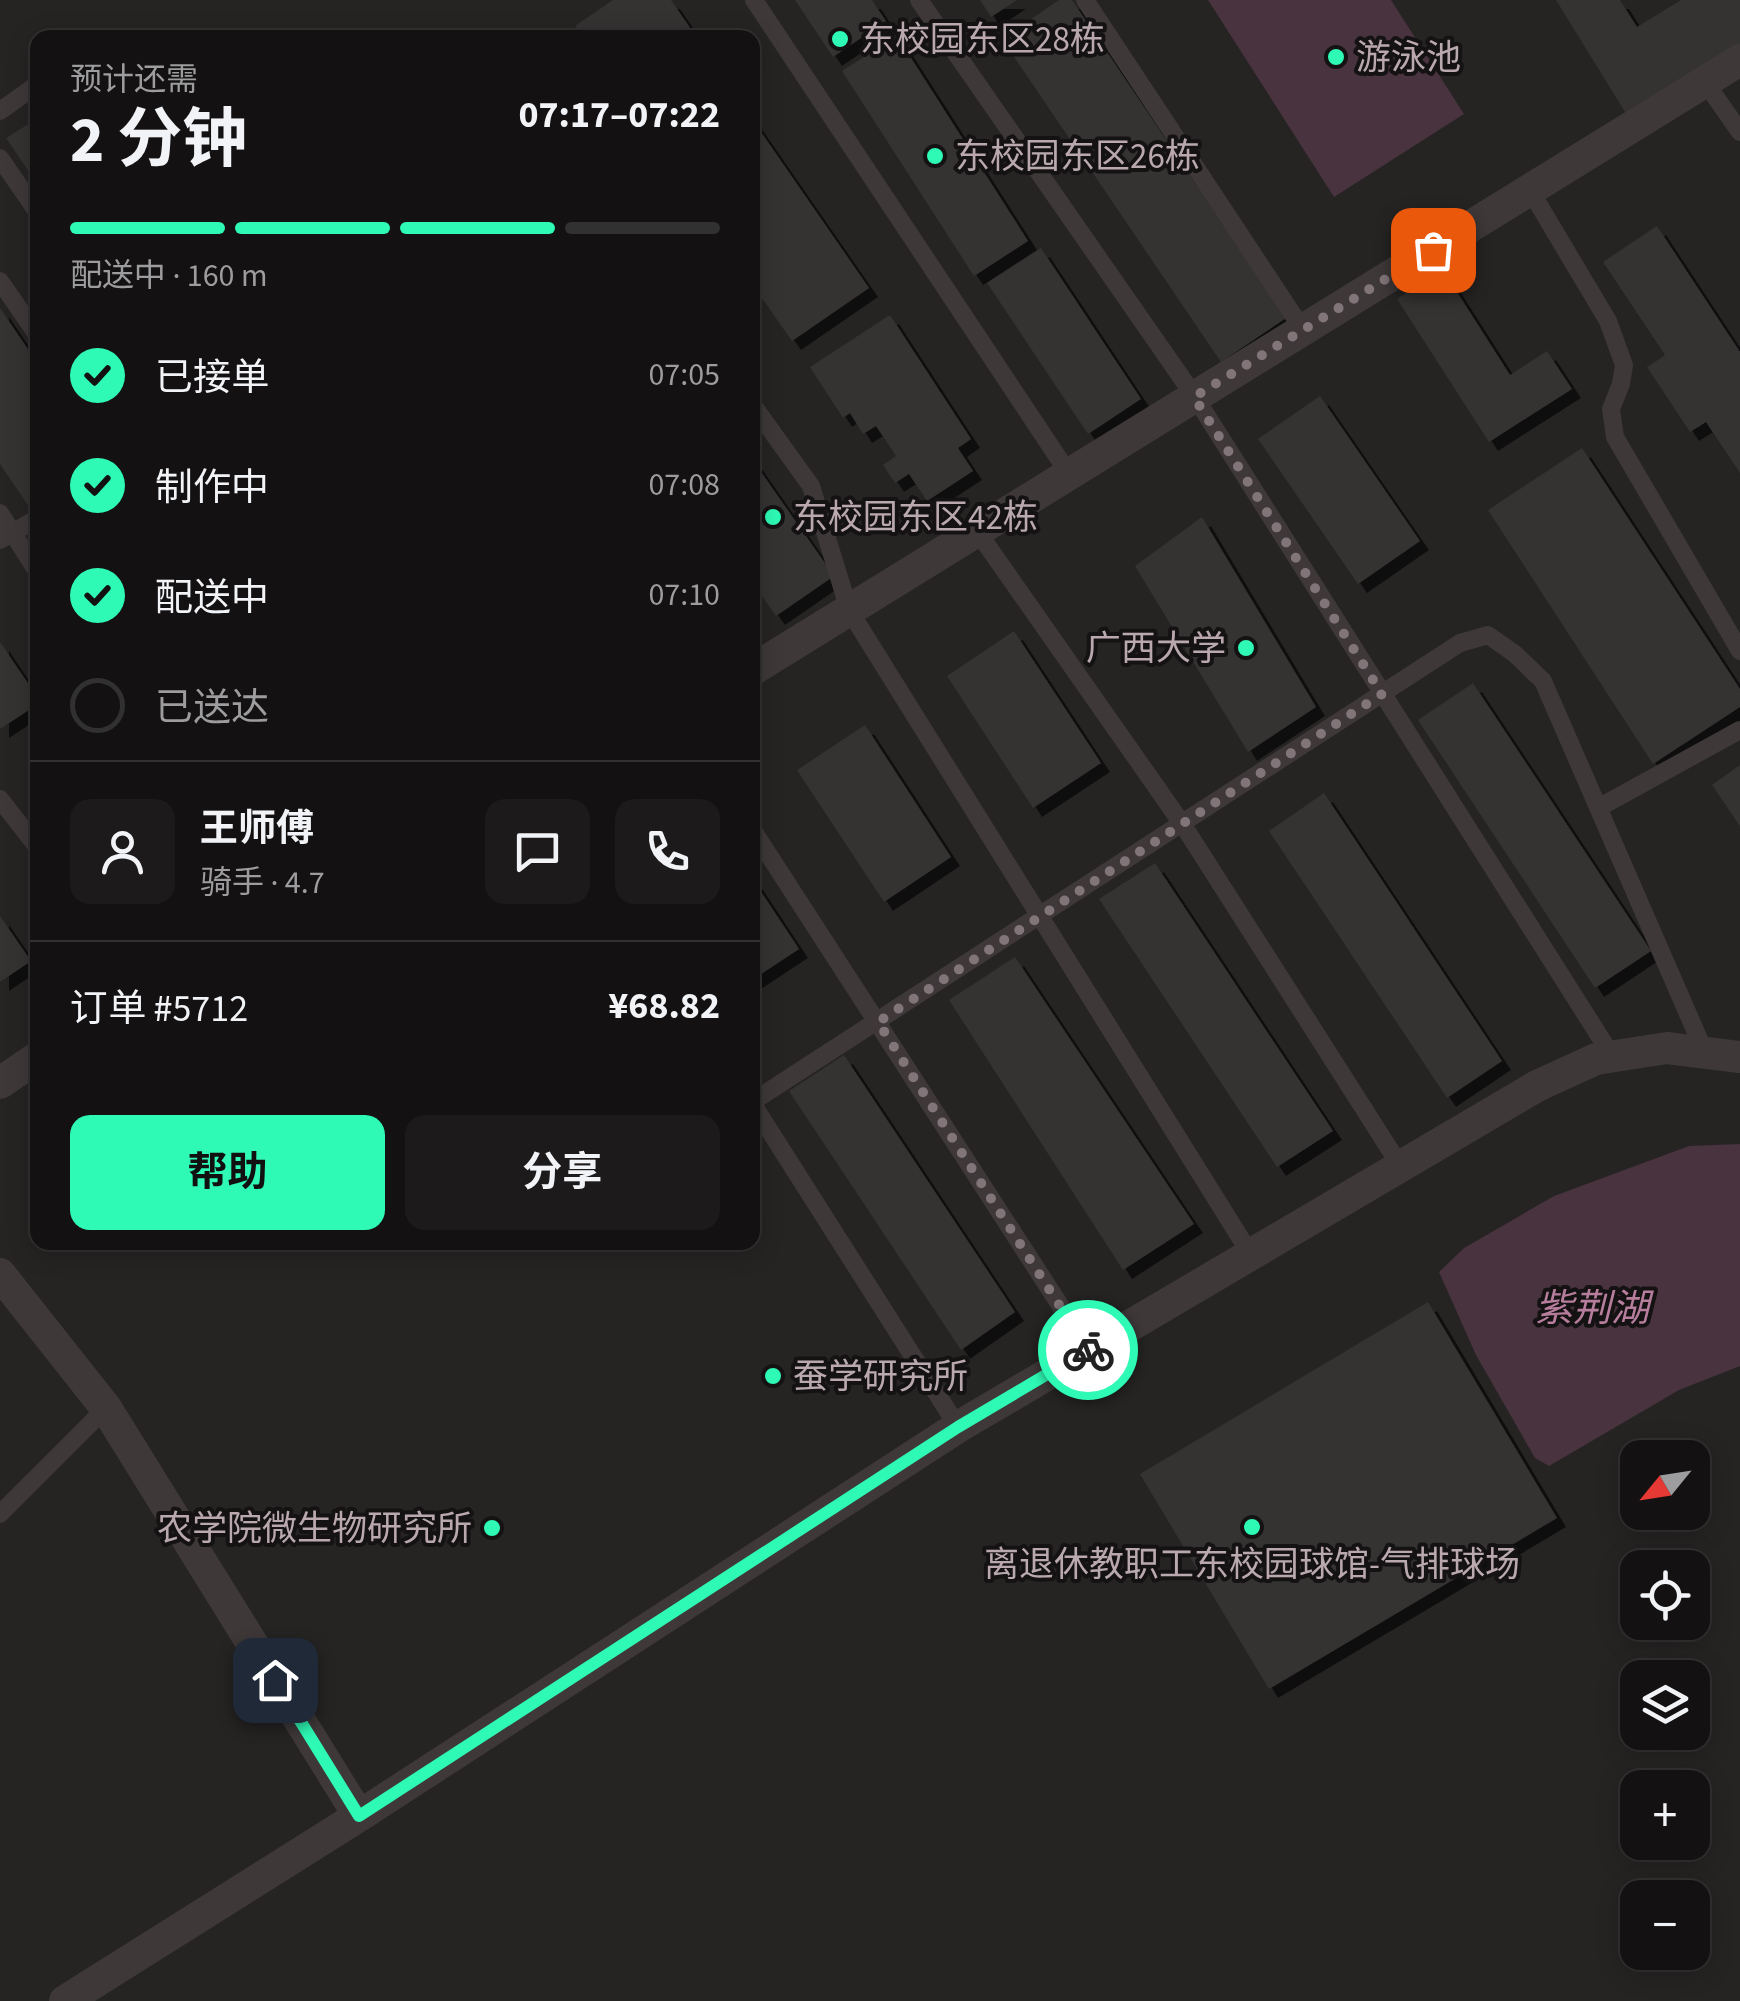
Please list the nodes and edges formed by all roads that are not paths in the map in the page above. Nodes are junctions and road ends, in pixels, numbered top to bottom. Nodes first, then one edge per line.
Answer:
1 (754, 0) edge
2 (918, 0) edge
3 (1086, 0) edge
4 (1740, 60) edge
5 (1705, 82) junction
6 (30, 90) edge
7 (0, 111) edge
8 (1740, 132) edge
9 (0, 158) edge
10 (1530, 190) junction
11 (30, 201) edge
12 (0, 281) edge
13 (30, 324) edge
14 (1303, 330) junction
15 (1194, 397) junction
16 (760, 415) edge
17 (1069, 474) junction
18 (0, 513) edge
19 (30, 523) edge
20 (977, 531) junction
21 (6, 537) edge
22 (30, 564) edge
23 (849, 610) junction
24 (1740, 652) edge
25 (760, 665) edge
26 (1382, 694) junction
27 (1740, 730) edge
28 (0, 798) edge
29 (1598, 808) junction
30 (1183, 824) junction
31 (30, 837) edge
32 (760, 840) edge
33 (1041, 918) junction
34 (878, 1022) junction
35 (1705, 1053) junction
36 (1612, 1056) junction
37 (1740, 1058) edge
38 (30, 1063) edge
39 (0, 1083) edge
40 (760, 1097) edge
41 (760, 1115) edge
42 (1401, 1166) junction
43 (1251, 1255) junction
44 (0, 1274) edge
45 (1089, 1350) junction
46 (106, 1408) junction
47 (958, 1427) junction
48 (0, 1514) edge
49 (359, 1816) junction
50 (65, 2001) edge

1 - 17 lane
2 - 15 lane
3 - 14 lane
4 - 5 street
5 - 8 lane
5 - 10 street
6 - 7 lane
9 - 11 lane
10 - 14 street
10 - 24 lane
12 - 13 lane
14 - 15 street
15 - 17 street
15 - 26 lane
16 - 23 lane
17 - 20 street
18 - 21 lane
19 - 21 lane
20 - 23 street
20 - 30 lane
21 - 22 lane
23 - 25 street
23 - 33 lane
26 - 29 lane
26 - 30 lane
26 - 36 lane
27 - 29 lane
28 - 31 lane
29 - 35 lane
30 - 33 lane
30 - 42 lane
32 - 34 lane
33 - 34 lane
33 - 43 lane
34 - 40 lane
34 - 45 lane
35 - 36 street
35 - 37 street
36 - 42 street
38 - 39 street
41 - 47 lane
42 - 43 street
43 - 45 street
44 - 46 street
45 - 47 street
46 - 48 lane
46 - 49 street
47 - 49 street
49 - 50 street

